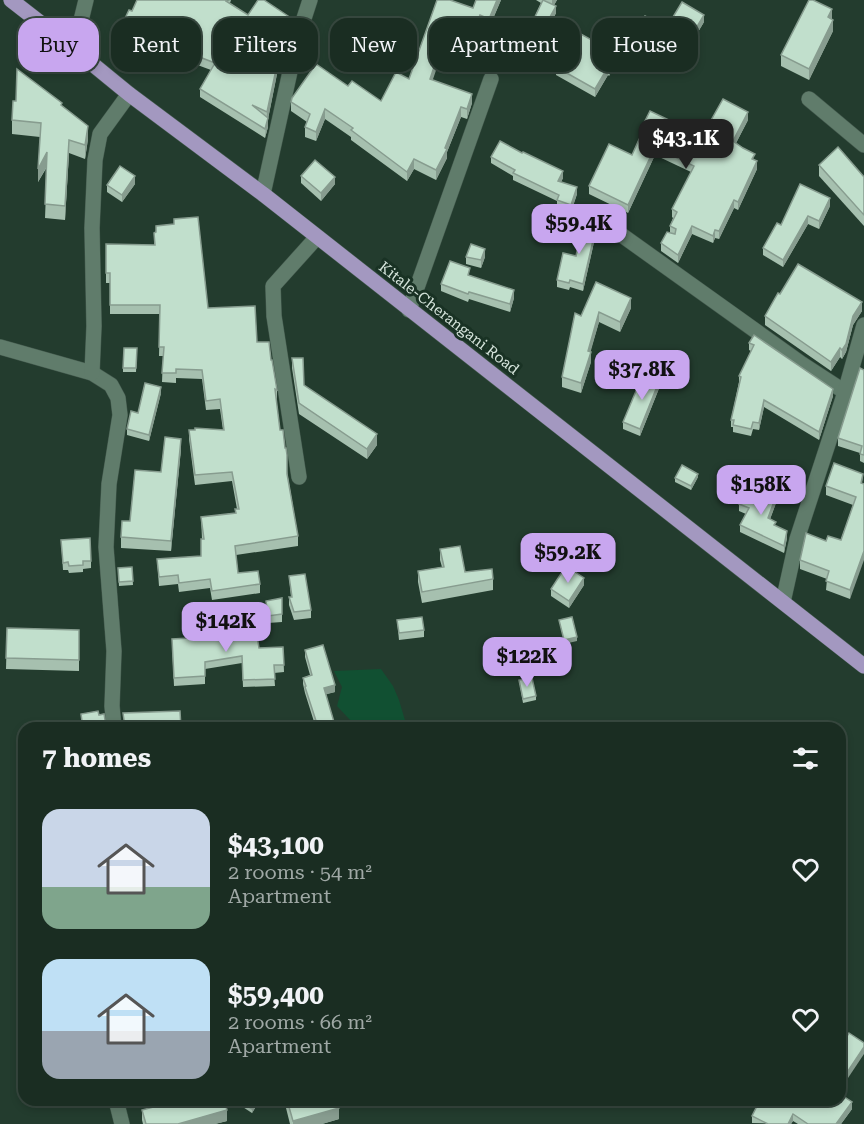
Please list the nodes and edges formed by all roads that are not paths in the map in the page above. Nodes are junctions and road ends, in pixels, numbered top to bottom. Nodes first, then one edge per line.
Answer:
1 (11, 0) edge
2 (86, 0) edge
3 (310, 0) edge
4 (34, 18) edge
5 (82, 18) edge
6 (99, 69) edge
7 (490, 79) dead end
8 (129, 94) junction
9 (809, 99) dead end
10 (864, 145) edge
11 (263, 194) junction
12 (602, 221) dead end
13 (317, 237) junction
14 (409, 310) junction
15 (864, 325) edge
16 (0, 347) edge
17 (92, 373) junction
18 (845, 392) junction
19 (299, 477) dead end
20 (783, 602) junction
21 (864, 666) edge
22 (113, 722) edge
23 (118, 1106) edge
24 (122, 1124) edge

1 - 4 main road, Kitale-Cherangani Road
2 - 5 street
3 - 11 street
6 - 8 main road, Kitale-Cherangani Road
7 - 14 street
8 - 11 main road, Kitale-Cherangani Road
8 - 17 street
9 - 10 street
11 - 13 main road, Kitale-Cherangani Road
12 - 18 street
13 - 14 main road, Kitale-Cherangani Road
13 - 19 street
14 - 20 main road, Kitale-Cherangani Road
15 - 18 street
16 - 17 street
17 - 22 street
18 - 20 street
20 - 21 main road, Kitale-Cherangani Road
23 - 24 street

